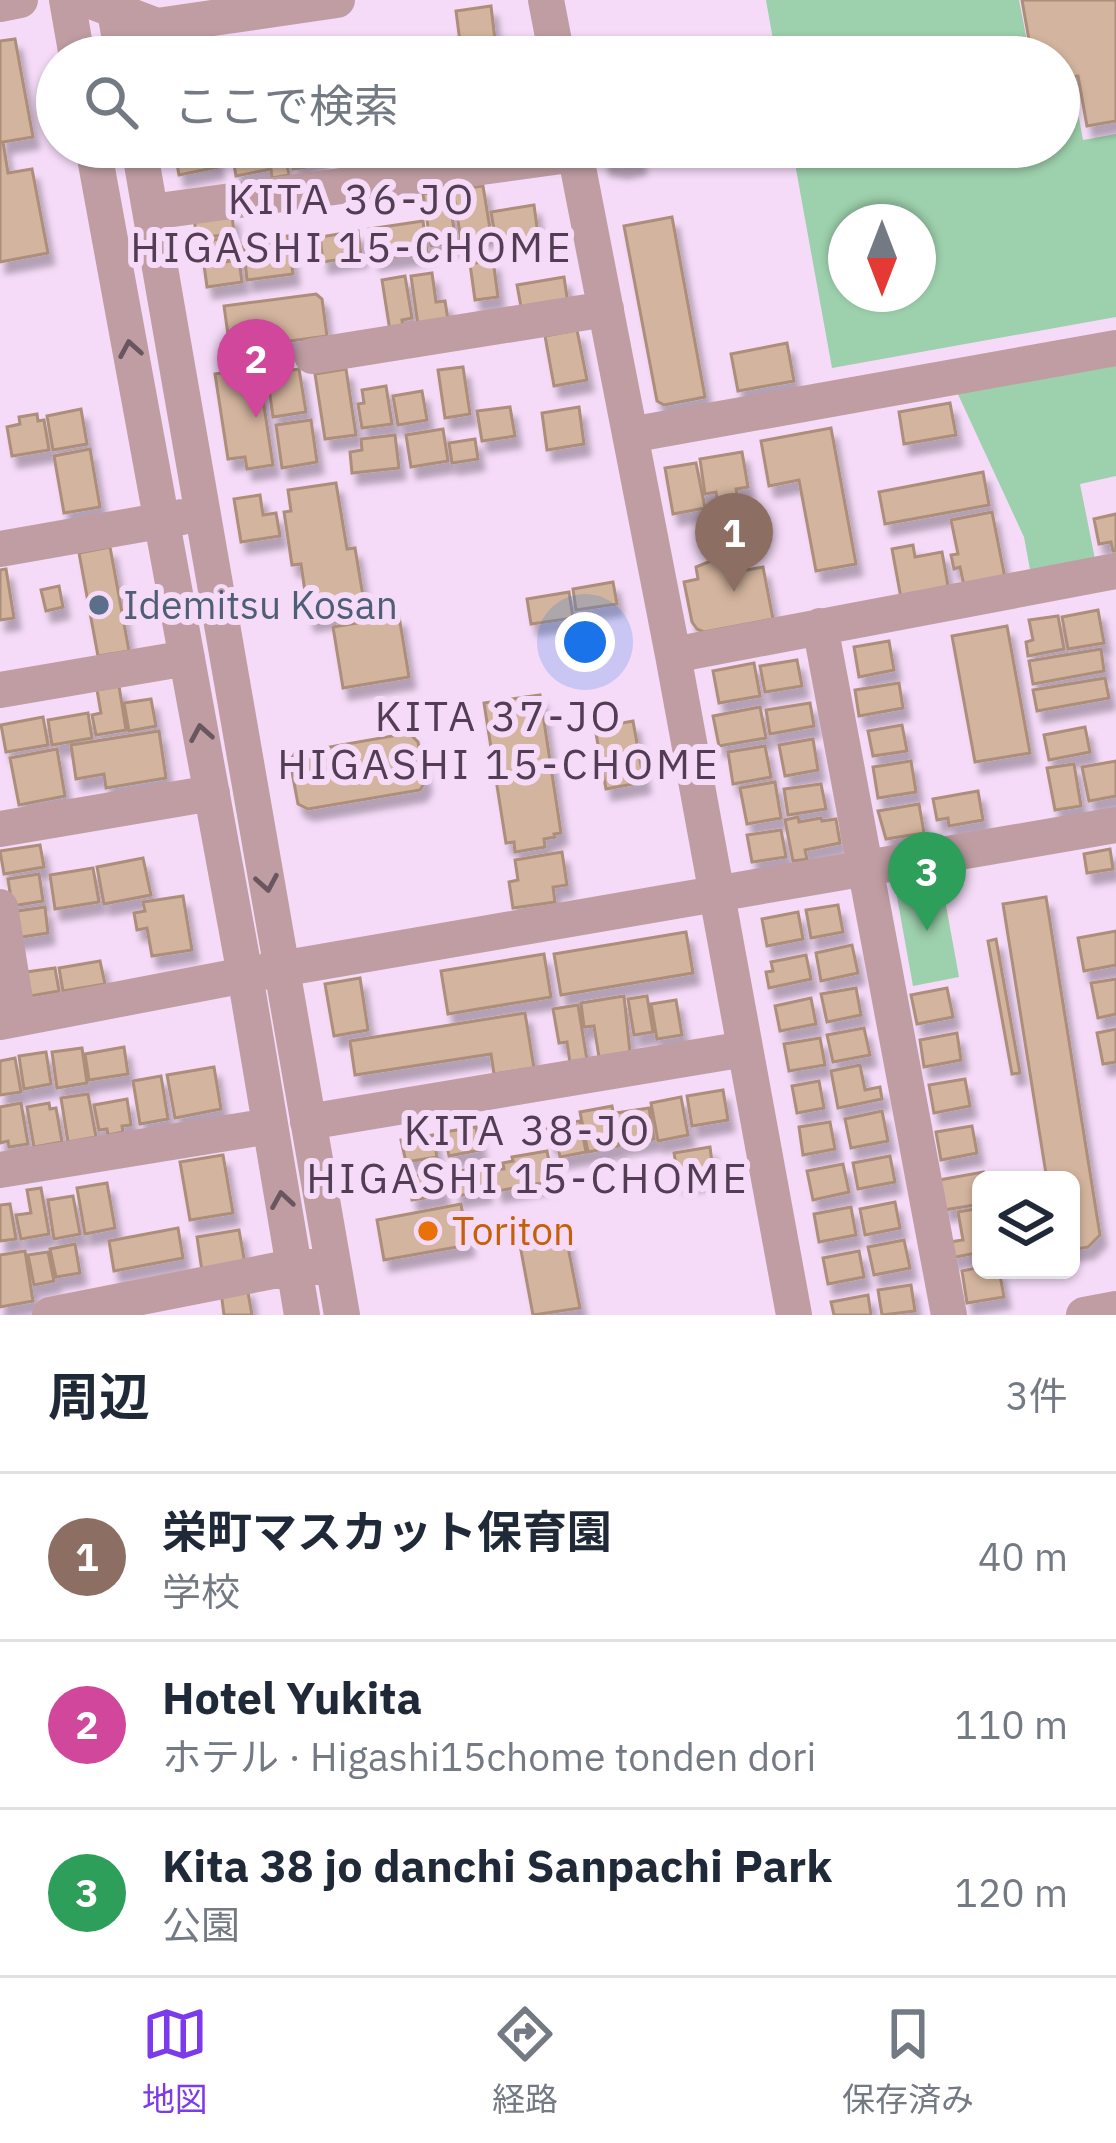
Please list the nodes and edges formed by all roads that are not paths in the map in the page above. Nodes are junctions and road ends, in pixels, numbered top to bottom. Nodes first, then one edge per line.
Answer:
1 (20, 0) edge
2 (67, 0) edge
3 (337, 0) edge
4 (546, 0) edge
5 (105, 3) edge
6 (0, 4) edge
7 (73, 36) edge
8 (116, 36) edge
9 (553, 36) edge
10 (98, 168) edge
11 (143, 168) edge
12 (457, 168) edge
13 (578, 168) edge
14 (151, 212) junction
15 (605, 309) junction
16 (1116, 347) edge
17 (312, 356) dead end
18 (630, 435) junction
19 (203, 514) junction
20 (162, 520) junction
21 (0, 549) edge
22 (1113, 572) edge
23 (1116, 609) edge
24 (820, 626) junction
25 (673, 655) junction
26 (187, 658) junction
27 (0, 690) edge
28 (212, 793) junction
29 (1116, 825) edge
30 (0, 829) edge
31 (865, 867) junction
32 (716, 894) junction
33 (0, 907) edge
34 (282, 970) junction
35 (245, 975) junction
36 (9, 1020) edge
37 (745, 1049) junction
38 (308, 1122) junction
39 (270, 1126) junction
40 (0, 1170) edge
41 (293, 1267) junction
42 (333, 1267) junction
43 (1116, 1310) edge
44 (50, 1315) edge
45 (302, 1315) edge
46 (342, 1315) edge
47 (794, 1315) edge
48 (949, 1315) edge
49 (1084, 1315) edge

1 - 6 street
2 - 7 street
3 - 5 street
4 - 9 street
5 - 8 street
20 -> 10 street
11 - 14 street
12 - 14 street
13 - 15 street
14 - 19 street
15 - 17 street
15 - 18 street
16 - 18 street
18 - 25 street
19 - 20 street
19 -> 34 street
20 - 21 street
20 - 26 street
22 - 23 street
22 - 24 street
24 - 25 street
24 - 31 street
25 - 32 street
26 - 27 street
28 -> 26 street
28 - 30 street
28 - 35 street
29 - 31 street
31 - 32 street
31 - 48 street
32 - 34 street
32 - 37 street
33 - 36 street
34 - 35 street
34 - 38 street
35 - 36 street
35 - 39 street
37 - 38 street
37 - 47 street
38 - 42 street
39 - 40 street
41 -> 39 street
41 - 42 street
41 - 44 street
41 - 45 street
42 - 46 street
43 - 49 street

